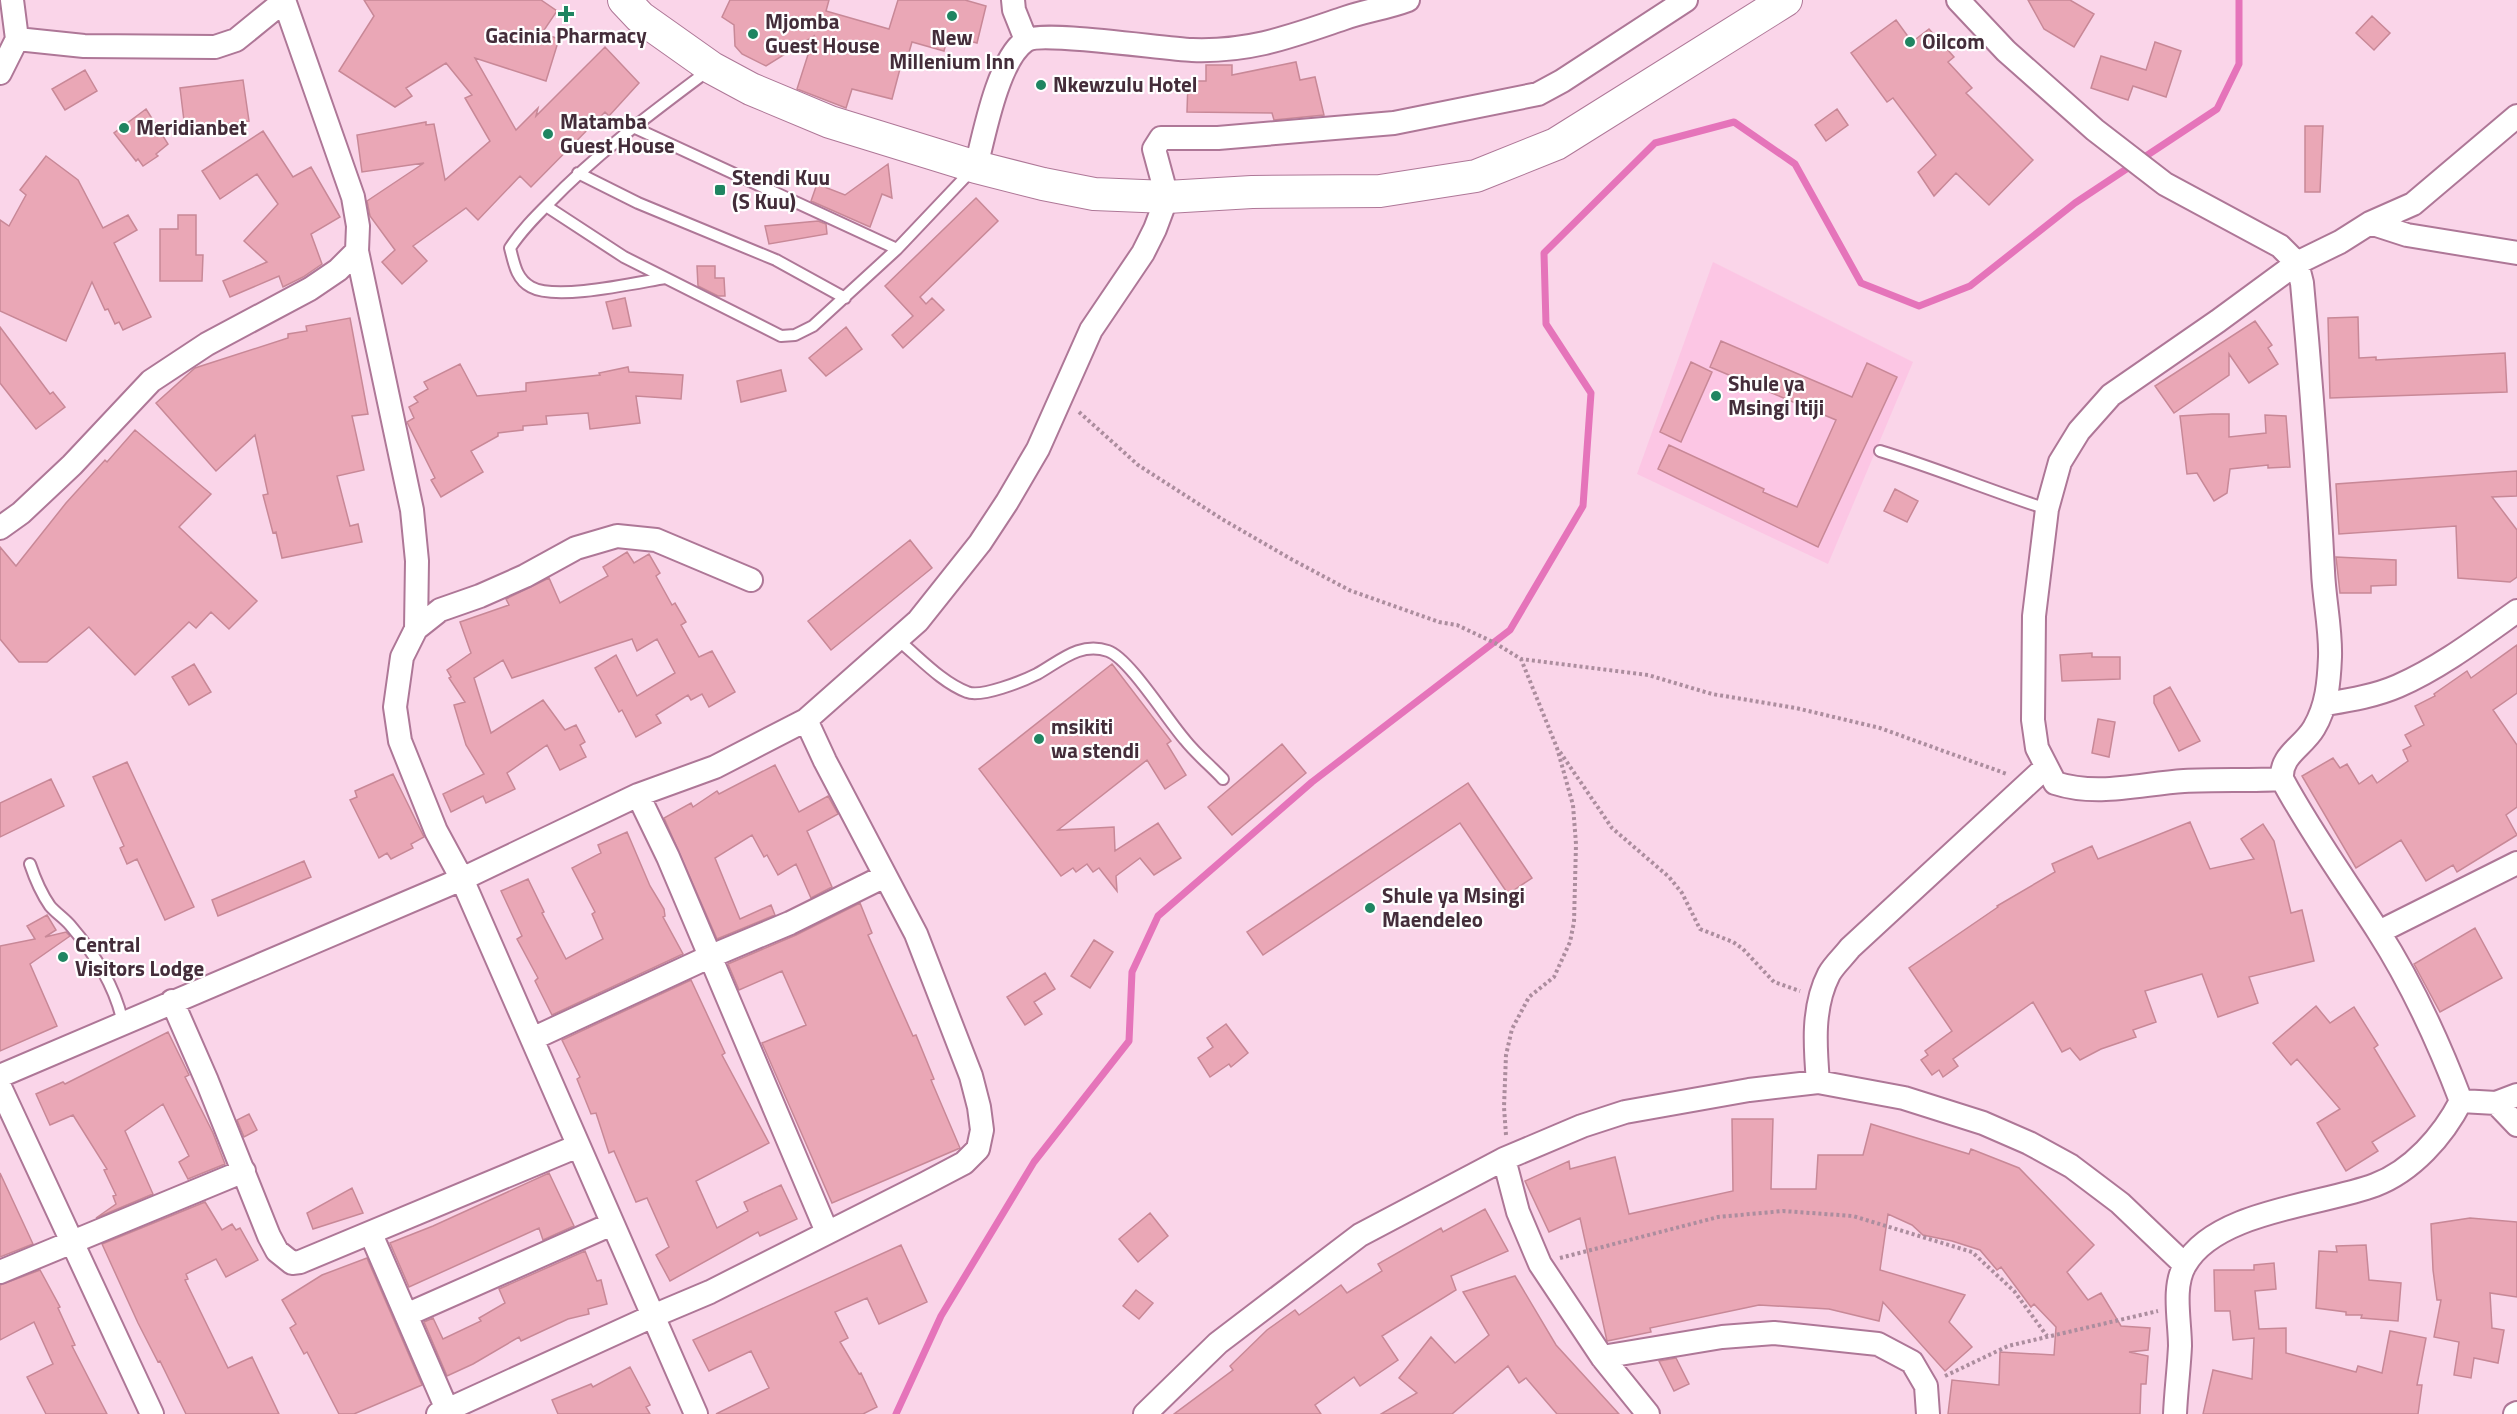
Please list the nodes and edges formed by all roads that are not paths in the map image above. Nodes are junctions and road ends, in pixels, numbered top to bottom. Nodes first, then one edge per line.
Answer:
1 (12, 0) edge
2 (624, 0) edge
3 (1013, 0) edge
4 (1408, 0) edge
5 (1686, 0) edge
6 (1786, 0) edge
7 (1958, 0) edge
8 (284, 1) edge
9 (17, 39) junction
10 (1026, 40) junction
11 (712, 68) junction
12 (0, 73) edge
13 (2517, 116) edge
14 (633, 127) junction
15 (976, 166) junction
16 (578, 173) junction
17 (1167, 197) junction
18 (546, 206) junction
19 (2370, 223) junction
20 (897, 249) junction
21 (357, 251) junction
22 (2517, 253) edge
23 (2297, 263) junction
24 (665, 278) junction
25 (844, 298) junction
26 (1880, 451) dead end
27 (2047, 509) junction
28 (0, 528) edge
29 (752, 580) dead end
30 (2517, 611) edge
31 (416, 629) junction
32 (898, 640) junction
33 (2326, 704) junction
34 (806, 720) junction
35 (2038, 774) junction
36 (1224, 779) dead end
37 (2282, 779) junction
38 (638, 795) junction
39 (2517, 863) edge
40 (30, 864) dead end
41 (885, 876) junction
42 (462, 879) junction
43 (2379, 932) junction
44 (709, 957) junction
45 (172, 1002) junction
46 (123, 1023) junction
47 (532, 1039) junction
48 (0, 1076) edge
49 (1818, 1082) junction
50 (0, 1087) edge
51 (2507, 1099) edge
52 (2461, 1101) junction
53 (2517, 1125) edge
54 (578, 1146) junction
55 (1504, 1159) junction
56 (244, 1171) junction
57 (612, 1224) junction
58 (827, 1232) junction
59 (371, 1234) junction
60 (73, 1242) junction
61 (2185, 1265) junction
62 (0, 1272) edge
63 (406, 1315) junction
64 (653, 1316) junction
65 (1602, 1357) junction
66 (445, 1413) edge
67 (152, 1414) edge
68 (696, 1414) edge
69 (1145, 1414) edge
70 (1648, 1414) edge
71 (1928, 1414) edge
72 (2175, 1414) edge

1 - 9 street
2 - 11 main road
3 - 10 street
4 - 10 street
5 - 17 street
6 - 17 main road
7 - 23 street
8 - 9 street
8 - 21 street
9 - 12 street
10 - 15 street
11 - 14 lane
11 - 15 main road
13 - 19 street
14 - 16 lane
14 - 20 lane
15 - 17 main road
15 - 20 lane
16 - 18 lane
16 - 25 lane
17 - 32 street
18 - 24 lane
18 - 24 lane
19 - 22 street
19 - 23 street
20 - 25 lane
21 - 28 street
21 - 31 street
23 - 27 street
23 - 33 street
24 - 25 lane
26 - 27 lane
27 - 35 street
29 - 31 street
30 - 33 street
31 - 42 street
32 - 34 street
32 - 36 lane
33 - 37 street
34 - 38 street
34 - 41 street
35 - 37 street
35 - 49 street
37 - 43 street
38 - 42 street
38 - 44 street
39 - 43 street
40 - 46 lane
41 - 44 street
41 - 58 street
42 - 45 street
42 - 47 street
43 - 52 street
44 - 47 street
44 - 58 street
45 - 46 street
45 - 56 street
46 - 48 street
47 - 54 street
49 - 55 street
49 - 61 street
50 - 60 street
51 - 52 street
51 - 53 street
52 - 61 street
54 - 57 street
54 - 59 street
55 - 65 street
55 - 69 street
56 - 59 street
56 - 60 street
57 - 63 street
57 - 64 street
58 - 64 street
59 - 63 street
60 - 62 street
60 - 67 street
61 - 72 street
63 - 66 street
64 - 66 street
64 - 68 street
65 - 70 street
65 - 71 street

